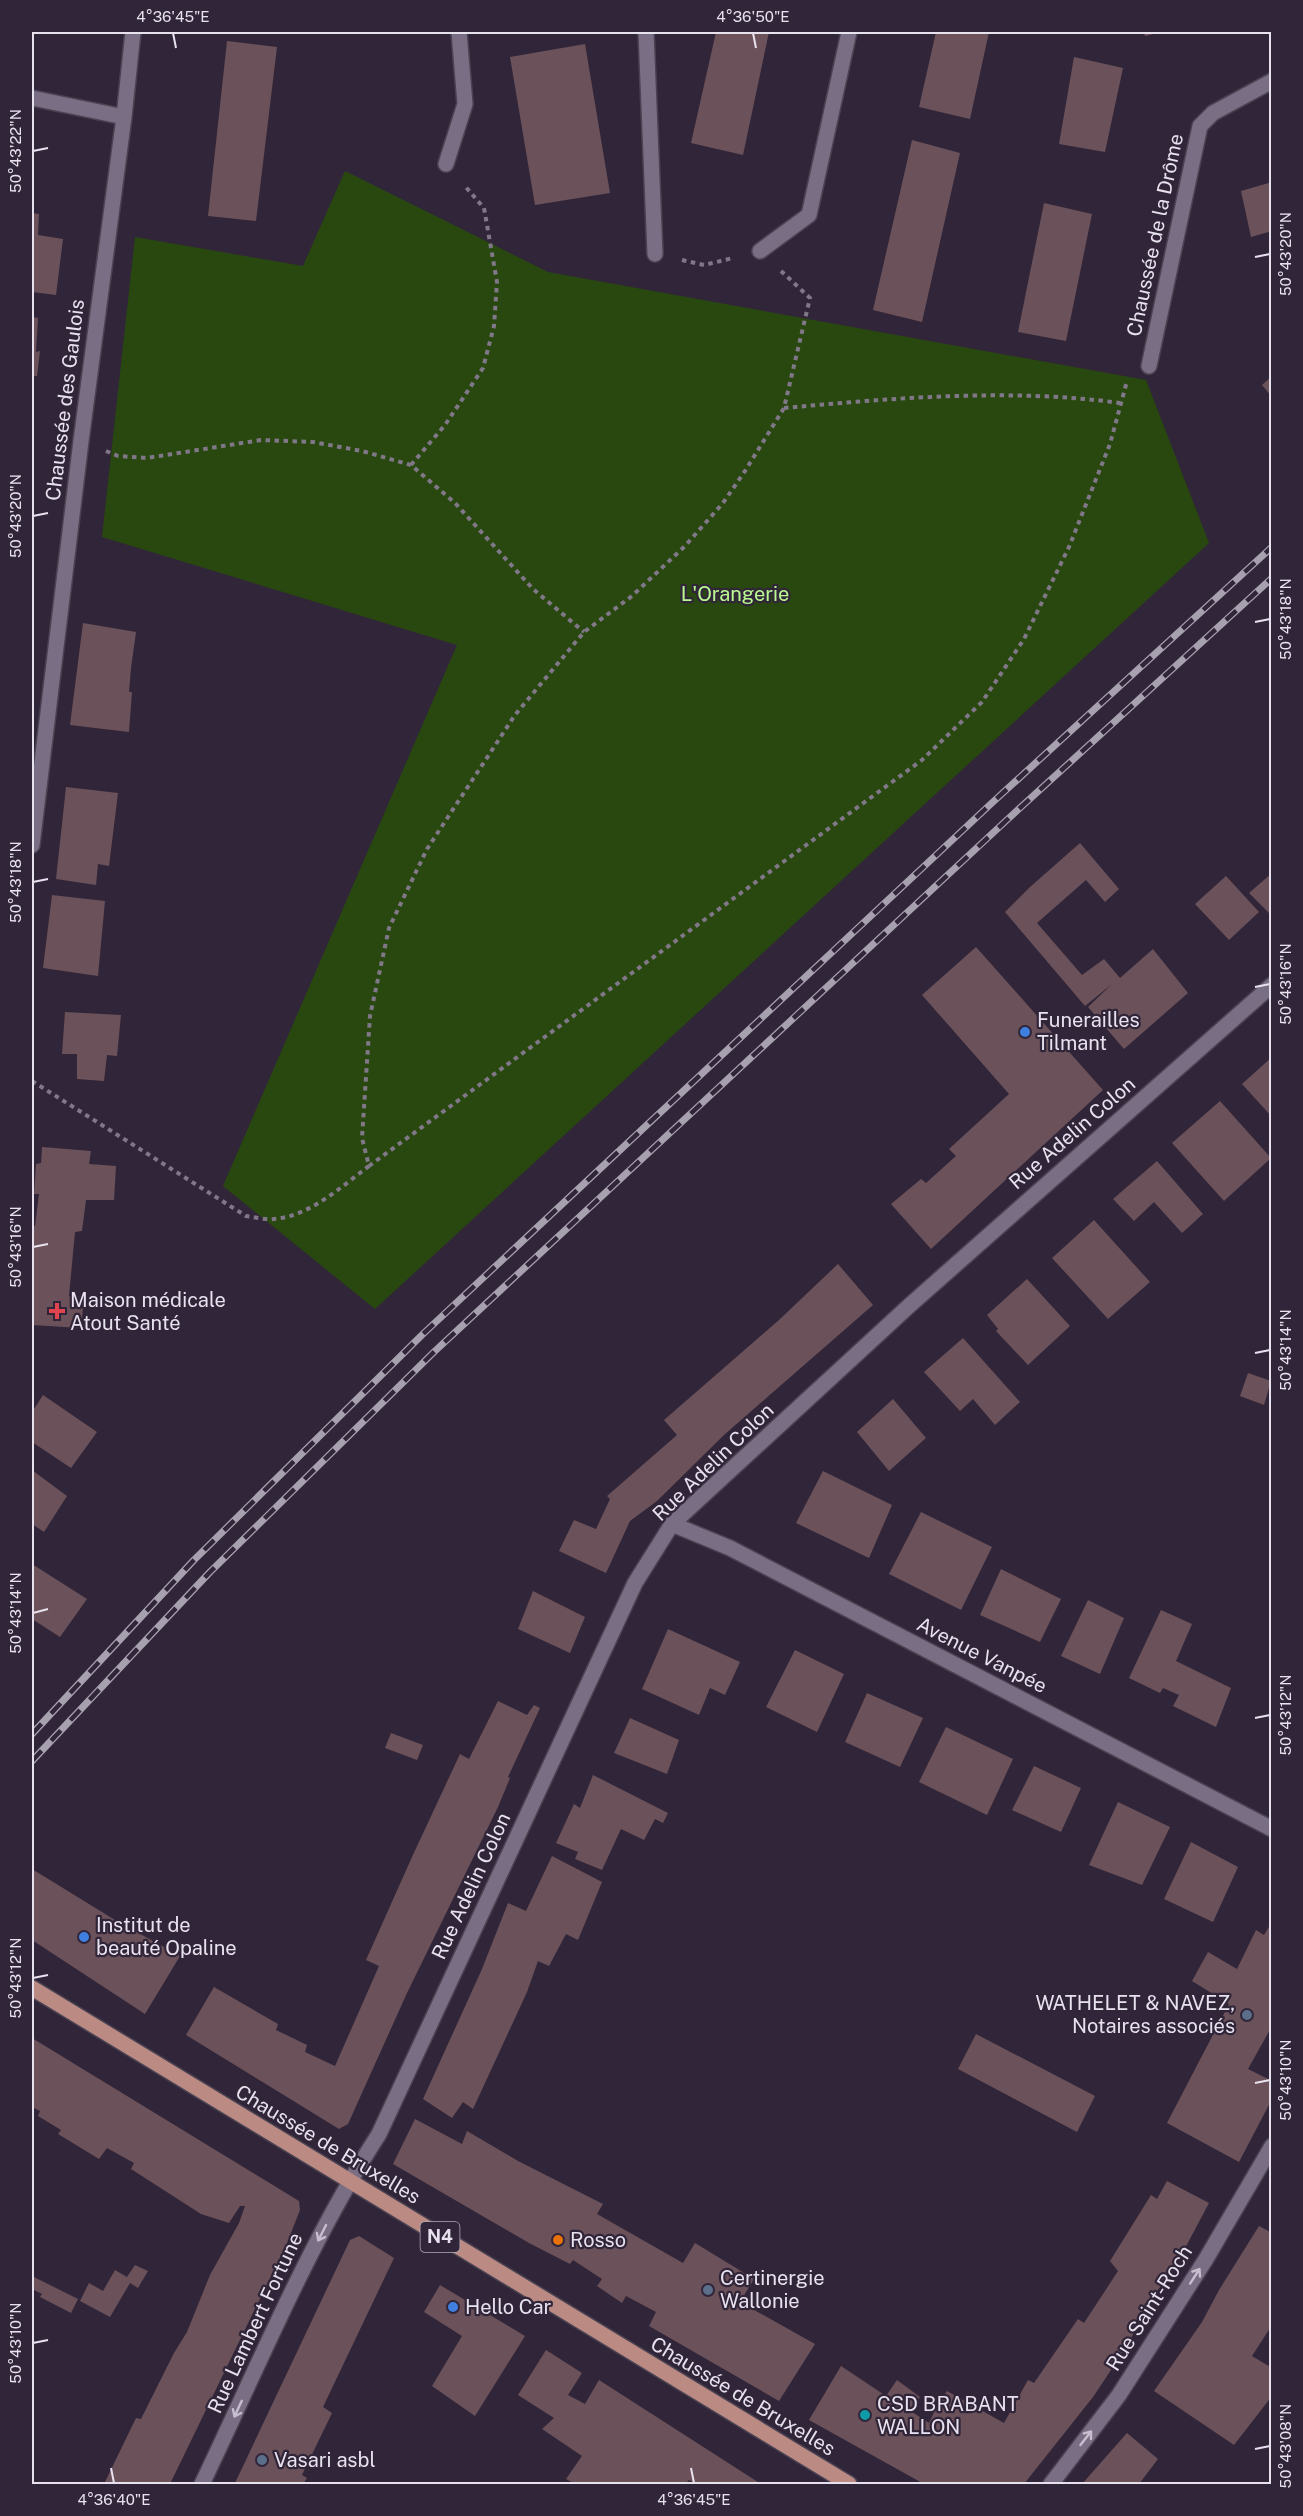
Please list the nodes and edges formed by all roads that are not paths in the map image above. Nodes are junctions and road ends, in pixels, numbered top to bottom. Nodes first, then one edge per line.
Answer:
1 (133, 32) edge
2 (459, 32) edge
3 (646, 32) edge
4 (849, 32) edge
5 (1272, 81) edge
6 (32, 98) edge
7 (124, 117) junction
8 (446, 164) road end
9 (759, 251) road end
10 (655, 254) road end
11 (1149, 366) road end
12 (32, 845) edge
13 (1272, 985) edge
14 (672, 1524) junction
15 (1272, 1829) edge
16 (32, 1988) edge
17 (1272, 2146) edge
18 (349, 2181) junction
19 (202, 2484) edge
20 (849, 2484) edge
21 (1051, 2484) edge

1 - 7 street, Chaussée des Gaulois
2 - 8 street
3 - 10 street
4 - 9 street
5 - 11 street, Chaussée de la Drôme
6 - 7 street
7 - 12 street, Chaussée des Gaulois
13 - 14 street, Rue Adelin Colon
14 - 15 street, Avenue Vanpée
14 - 18 street, Rue Adelin Colon
16 - 18 main road, Chaussée de Bruxelles / N4
21 -> 17 street, Rue Saint-Roch
18 -> 19 street, Rue Lambert Fortune
18 - 20 main road, Chaussée de Bruxelles / N4

